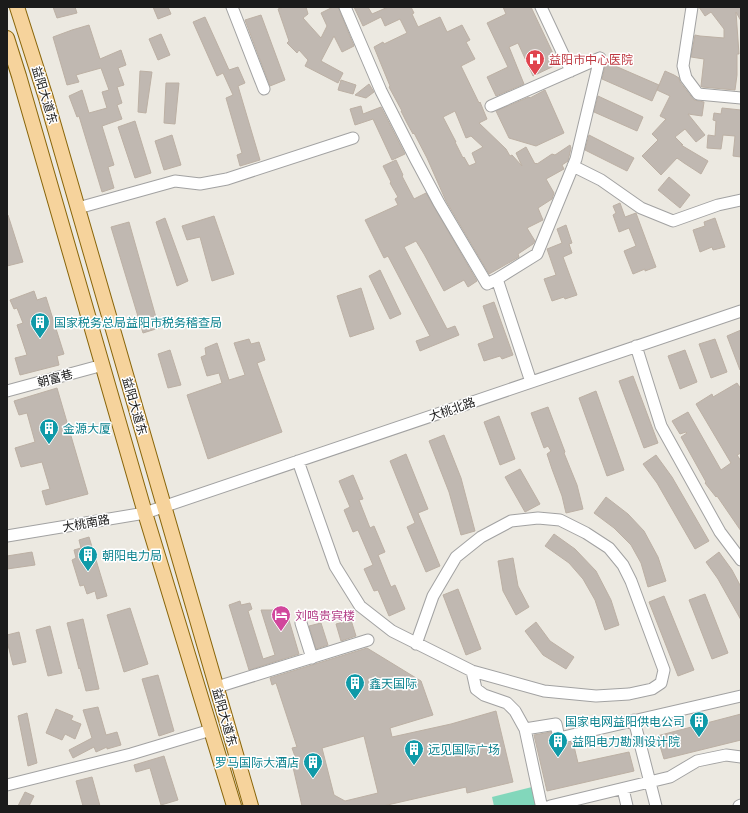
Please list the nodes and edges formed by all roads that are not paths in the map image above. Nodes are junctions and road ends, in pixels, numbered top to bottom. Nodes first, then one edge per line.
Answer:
1 (17, 7) edge
2 (232, 7) edge
3 (345, 7) edge
4 (541, 7) edge
5 (692, 7) edge
6 (7, 38) edge
7 (571, 71) junction
8 (264, 88) dead end
9 (741, 98) edge
10 (491, 106) dead end
11 (353, 138) dead end
12 (573, 166) junction
13 (741, 200) edge
14 (78, 208) junction
15 (497, 279) junction
16 (741, 311) edge
17 (636, 346) junction
18 (102, 365) junction
19 (530, 382) junction
20 (7, 391) edge
21 (298, 461) junction
22 (164, 506) junction
23 (145, 513) junction
24 (7, 536) edge
25 (741, 560) edge
26 (301, 623) dead end
27 (368, 640) dead end
28 (416, 644) junction
29 (312, 658) junction
30 (472, 671) junction
31 (216, 687) junction
32 (741, 696) edge
33 (634, 720) junction
34 (525, 729) junction
35 (211, 730) junction
36 (741, 757) edge
37 (650, 782) junction
38 (7, 785) edge
39 (623, 789) junction
40 (234, 806) edge
41 (251, 806) edge
42 (543, 806) edge
43 (550, 806) edge
44 (627, 806) edge
45 (656, 806) edge

1 - 14 main road, 益阳大道东
2 - 8 street
3 - 15 street
4 - 7 street
5 - 9 street
6 - 18 main road
7 - 10 street
7 - 12 street
11 - 14 street
12 - 13 street
12 - 15 street
14 - 22 main road, 益阳大道东
15 - 19 street
16 - 17 street, 大桃北路
17 - 19 street, 大桃北路
17 - 25 street
18 - 20 street, 朝富巷
18 - 23 main road
19 - 21 street, 大桃北路
21 - 22 street, 大桃北路
21 - 28 street
22 - 23 street, 大桃南路
22 - 31 main road, 益阳大道东
23 - 24 street, 大桃南路
23 - 35 main road
26 - 29 street
27 - 29 street
28 - 30 street
28 - 30 street
29 - 31 street
30 - 34 street
31 - 41 main road, 益阳大道东
32 - 33 street
33 - 34 street
33 - 37 street
34 - 42 street
35 - 38 street
35 - 40 main road
36 - 37 street
37 - 39 street
37 - 45 street
39 - 43 street
39 - 44 street

